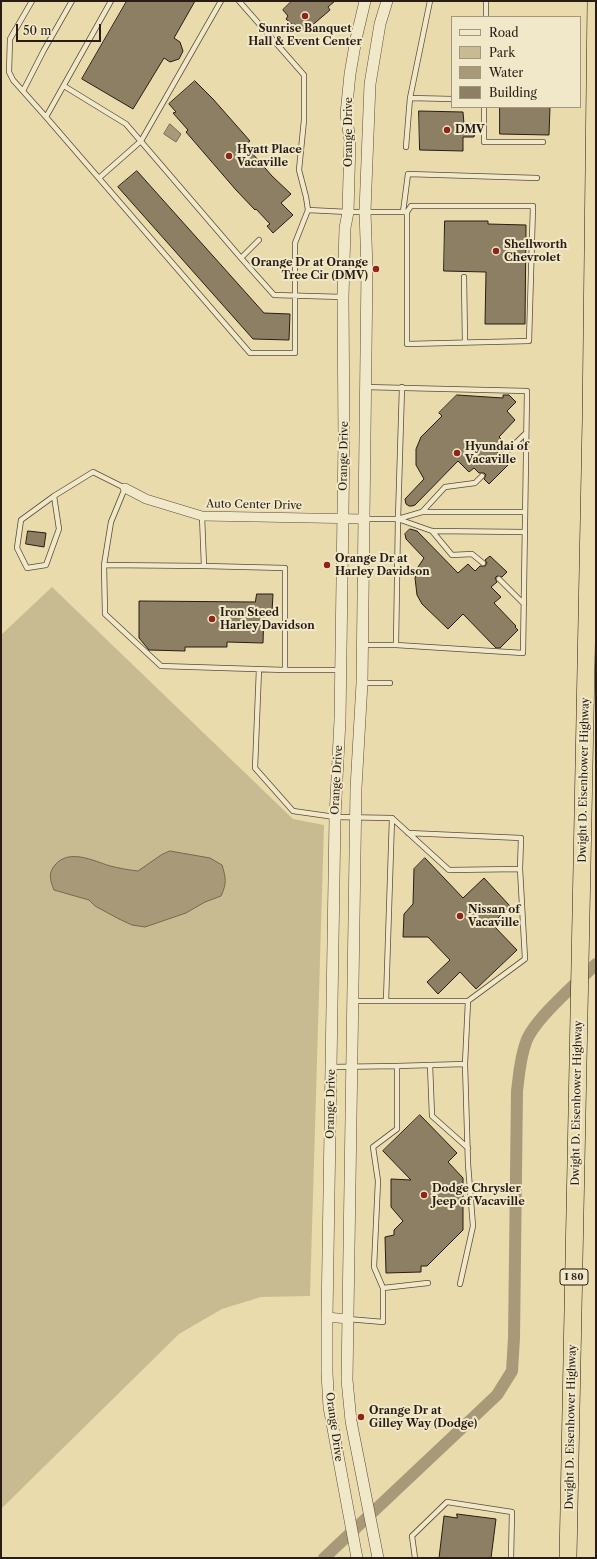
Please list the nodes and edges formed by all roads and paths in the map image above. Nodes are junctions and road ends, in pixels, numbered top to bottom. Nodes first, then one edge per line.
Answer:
1 (32, 1) edge
2 (72, 1) edge
3 (111, 1) edge
4 (221, 1) edge
5 (239, 1) edge
6 (365, 1) edge
7 (387, 1) edge
8 (430, 1) edge
9 (486, 1) edge
10 (596, 1) edge
11 (486, 16) edge
12 (64, 86) junction
13 (23, 91) junction
14 (410, 98) junction
15 (451, 99) edge
16 (484, 108) edge
17 (46, 117) junction
18 (141, 141) junction
19 (543, 142) dead end
20 (406, 147) dead end
21 (99, 178) junction
22 (537, 178) dead end
23 (308, 210) junction
24 (348, 212) junction
25 (365, 212) junction
26 (405, 212) junction
27 (259, 240) dead end
28 (241, 258) junction
29 (464, 277) dead end
30 (295, 296) junction
31 (343, 297) junction
32 (466, 343) junction
33 (365, 387) junction
34 (402, 387) junction
35 (526, 433) junction
36 (502, 456) dead end
37 (482, 476) dead end
38 (125, 488) junction
39 (54, 496) junction
40 (422, 512) junction
41 (525, 512) junction
42 (202, 516) junction
43 (342, 518) junction
44 (364, 519) junction
45 (398, 519) junction
46 (432, 531) junction
47 (525, 532) junction
48 (483, 563) dead end
49 (104, 565) junction
50 (204, 566) junction
51 (499, 580) dead end
52 (524, 604) junction
53 (362, 645) junction
54 (396, 646) junction
55 (259, 669) junction
56 (285, 670) junction
57 (340, 670) junction
58 (362, 683) junction
59 (390, 683) dead end
60 (335, 817) junction
61 (356, 817) junction
62 (392, 818) junction
63 (408, 833) junction
64 (520, 869) junction
65 (353, 1001) junction
66 (386, 1001) junction
67 (468, 1001) junction
68 (465, 1064) junction
69 (430, 1065) junction
70 (397, 1066) junction
71 (331, 1067) junction
72 (352, 1067) junction
73 (468, 1148) junction
74 (428, 1283) dead end
75 (460, 1284) dead end
76 (383, 1288) junction
77 (327, 1318) junction
78 (348, 1319) junction
79 (357, 1558) edge
80 (378, 1558) edge
81 (415, 1558) edge
82 (511, 1558) edge
83 (568, 1558) edge

1 - 13 lane
2 - 13 lane
3 - 12 lane
4 - 18 lane
5 - 23 lane
6 - 24 street, Orange Drive
7 - 25 street, Orange Drive
8 - 14 lane
9 - 11 lane
10 - 83 highway, Dwight D. Eisenhower Highway / I 80
12 - 17 lane
12 - 18 lane
13 - 17 lane
14 - 15 lane
14 - 20 lane
16 - 19 lane
17 - 21 lane
18 - 21 lane
18 - 28 lane
21 - 30 lane
22 - 26 lane
23 - 24 lane
23 - 30 lane
24 - 25 lane
24 - 31 street, Orange Drive
25 - 26 lane
25 - 33 street, Orange Drive
26 - 32 lane
26 - 32 lane
27 - 28 lane
28 - 30 lane
29 - 32 lane
30 - 31 lane
31 - 43 street, Orange Drive
33 - 34 lane
33 - 44 street, Orange Drive
34 - 35 lane
34 - 45 lane
35 - 36 lane
35 - 41 lane
37 - 40 lane
38 - 39 lane
38 - 42 street, Auto Center Drive
38 - 49 lane
39 - 39 lane
40 - 41 lane
40 - 45 lane
41 - 47 lane
42 - 43 street, Auto Center Drive
42 - 50 lane
43 - 44 street, Auto Center Drive
43 - 57 street, Orange Drive
44 - 45 lane
44 - 53 street, Orange Drive
45 - 46 lane
45 - 54 lane
46 - 47 lane
46 - 48 lane
47 - 52 lane
49 - 50 lane
49 - 55 lane
50 - 56 lane
51 - 52 lane
52 - 54 lane
53 - 54 lane
53 - 58 street, Orange Drive
55 - 56 lane
55 - 60 lane
56 - 57 lane
57 - 60 street, Orange Drive
58 - 59 lane
58 - 61 street, Orange Drive
60 - 61 lane
60 - 71 street, Orange Drive
61 - 62 lane
61 - 65 street, Orange Drive
62 - 63 lane
62 - 66 lane
63 - 64 lane
63 - 64 lane
64 - 67 lane
65 - 66 lane
65 - 72 street, Orange Drive
66 - 67 lane
67 - 68 lane
68 - 69 lane
68 - 73 lane
69 - 70 lane
69 - 73 lane
70 - 72 lane
70 - 76 lane
71 - 72 lane
71 - 77 street, Orange Drive
72 - 78 street, Orange Drive
73 - 75 lane
74 - 76 lane
76 - 78 lane
77 - 78 street
77 - 79 street, Orange Drive
78 - 80 street, Orange Drive
81 - 82 lane

